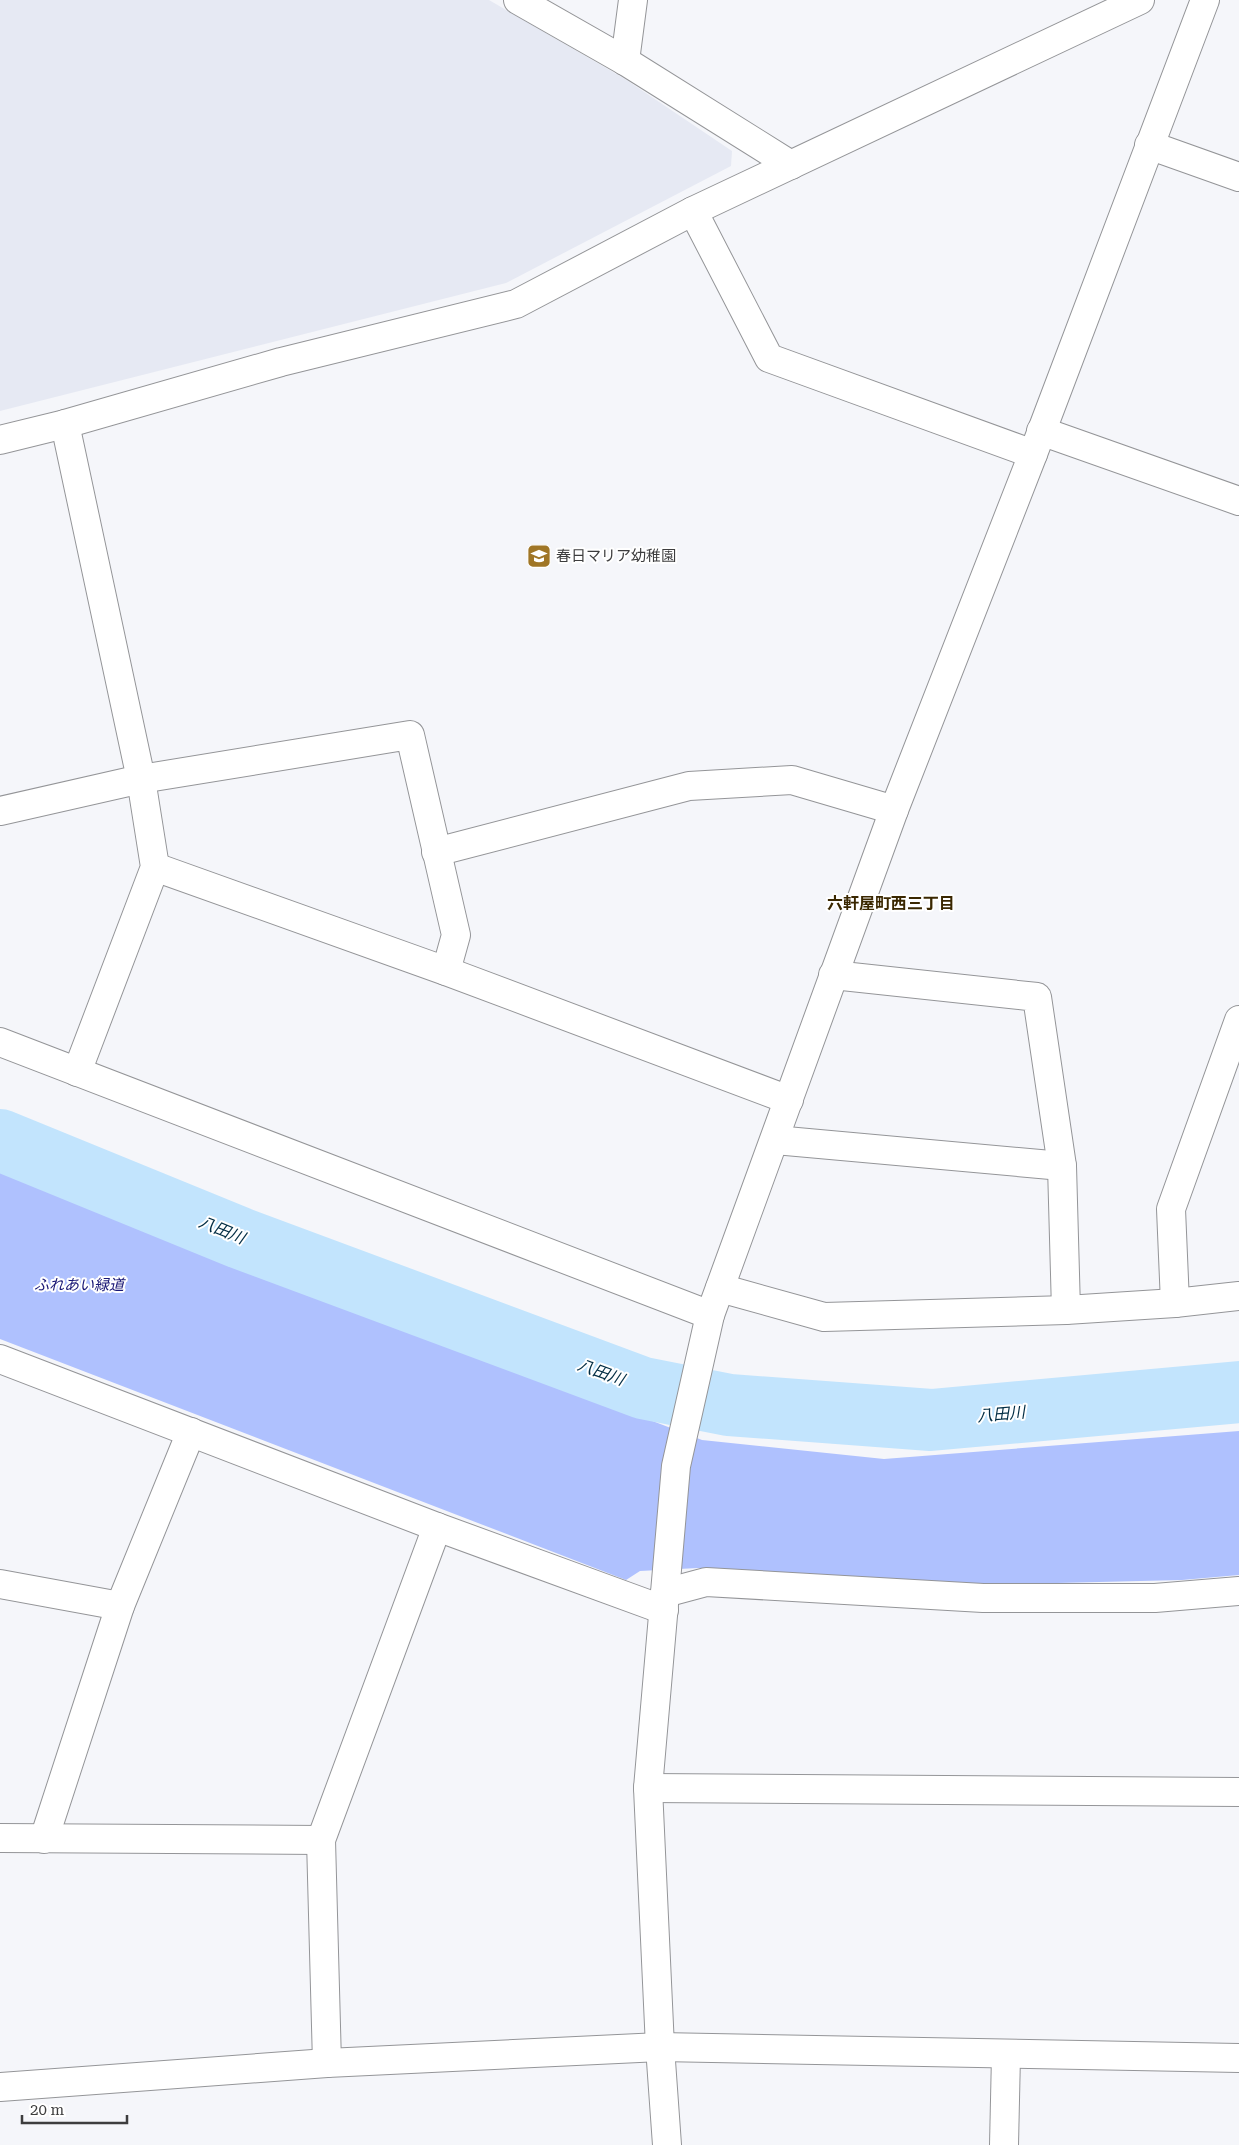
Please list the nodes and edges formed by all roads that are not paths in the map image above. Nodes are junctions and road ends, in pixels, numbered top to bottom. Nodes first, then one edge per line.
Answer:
1 (518, 0) edge
2 (633, 0) edge
3 (1140, 0) edge
4 (1205, 0) edge
5 (625, 61) junction
6 (1149, 144) junction
7 (791, 165) junction
8 (1239, 177) edge
9 (693, 212) junction
10 (65, 424) junction
11 (0, 440) edge
12 (1037, 442) junction
13 (1239, 501) edge
14 (141, 779) junction
15 (894, 810) junction
16 (0, 811) edge
17 (436, 852) junction
18 (155, 867) junction
19 (446, 971) junction
20 (833, 975) junction
21 (1239, 1020) edge
22 (0, 1042) edge
23 (77, 1072) junction
24 (789, 1100) junction
25 (775, 1140) junction
26 (1062, 1166) junction
27 (720, 1288) junction
28 (1239, 1296) edge
29 (1175, 1303) junction
30 (1066, 1310) junction
31 (710, 1316) junction
32 (0, 1359) edge
33 (192, 1432) junction
34 (437, 1527) junction
35 (0, 1584) edge
36 (1239, 1591) edge
37 (664, 1601) junction
38 (120, 1606) junction
39 (648, 1788) junction
40 (1239, 1792) edge
41 (0, 1838) edge
42 (44, 1839) junction
43 (321, 1840) junction
44 (660, 2047) junction
45 (1006, 2055) junction
46 (1239, 2058) edge
47 (327, 2063) junction
48 (0, 2087) edge
49 (667, 2145) edge
50 (1004, 2145) edge

1 - 5 street
2 - 5 street
3 - 7 street
4 - 6 street
5 - 7 street
6 - 8 street
6 - 12 street
7 - 9 street
9 - 10 street
9 - 12 street
10 - 11 street
10 - 14 street
12 - 13 street
12 - 15 street
14 - 16 street
14 - 17 street
14 - 18 street
15 - 17 street
15 - 20 street
17 - 19 street
18 - 19 street
18 - 23 street
19 - 24 street
20 - 24 street
20 - 26 street
21 - 29 street
22 - 23 street
23 - 31 street
24 - 25 street
25 - 26 street
25 - 27 street
26 - 30 street
27 - 30 street
27 - 31 street
28 - 29 street
29 - 30 street
31 - 37 street
32 - 33 street
33 - 34 street
33 - 38 street
34 - 37 street
34 - 43 street
35 - 38 street
36 - 37 street
37 - 39 street
38 - 42 street
39 - 40 street
39 - 44 street
41 - 42 street
42 - 43 street
43 - 47 street
44 - 45 street
44 - 47 street
44 - 49 street
45 - 46 street
45 - 50 street
47 - 48 street

